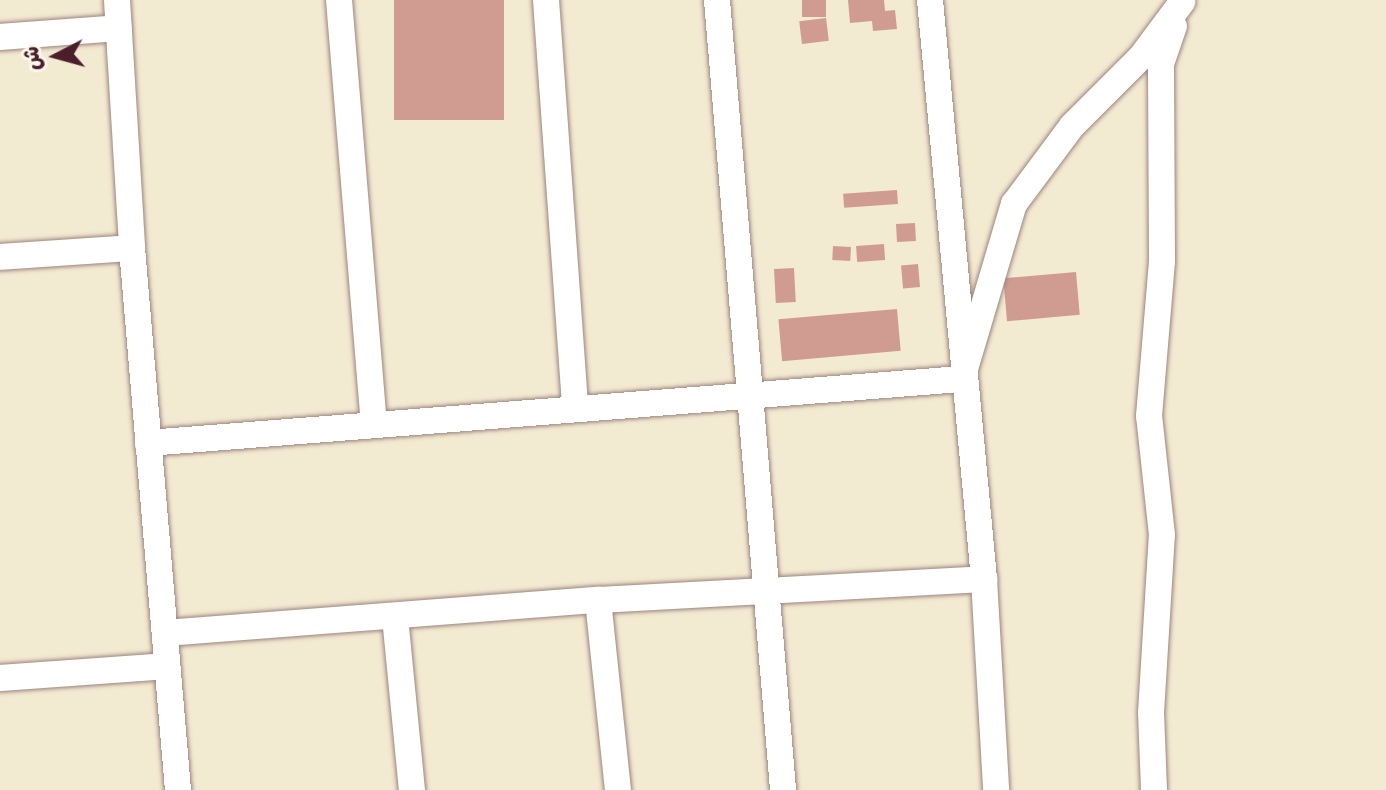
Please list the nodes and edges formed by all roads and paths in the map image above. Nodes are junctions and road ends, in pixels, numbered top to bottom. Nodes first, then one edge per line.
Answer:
1 (117, 0) edge
2 (339, 0) edge
3 (546, 0) edge
4 (717, 0) edge
5 (930, 0) edge
6 (1183, 1) edge
7 (119, 28) junction
8 (0, 37) edge
9 (132, 248) junction
10 (0, 257) edge
11 (962, 379) junction
12 (746, 397) junction
13 (575, 409) junction
14 (374, 424) junction
15 (148, 443) junction
16 (984, 579) junction
17 (769, 590) junction
18 (598, 600) junction
19 (395, 617) junction
20 (165, 633) junction
21 (166, 666) junction
22 (0, 678) edge
23 (178, 790) edge
24 (412, 790) edge
25 (618, 790) edge
26 (783, 790) edge
27 (996, 790) edge
28 (1154, 790) edge

1 - 7 street
2 - 14 street
3 - 13 street
4 - 12 street
5 - 11 street
6 - 11 street
6 - 28 street
7 - 8 street
7 - 9 street
9 - 10 street
9 - 15 street
11 - 12 street
11 - 16 street
12 - 13 street
12 - 17 street
13 - 14 street
14 - 15 street
15 - 20 street
16 - 17 street
16 - 27 street
17 - 18 street
17 - 26 street
18 - 19 street
18 - 25 street
19 - 20 street
19 - 24 street
20 - 21 street
21 - 22 street
21 - 23 street

